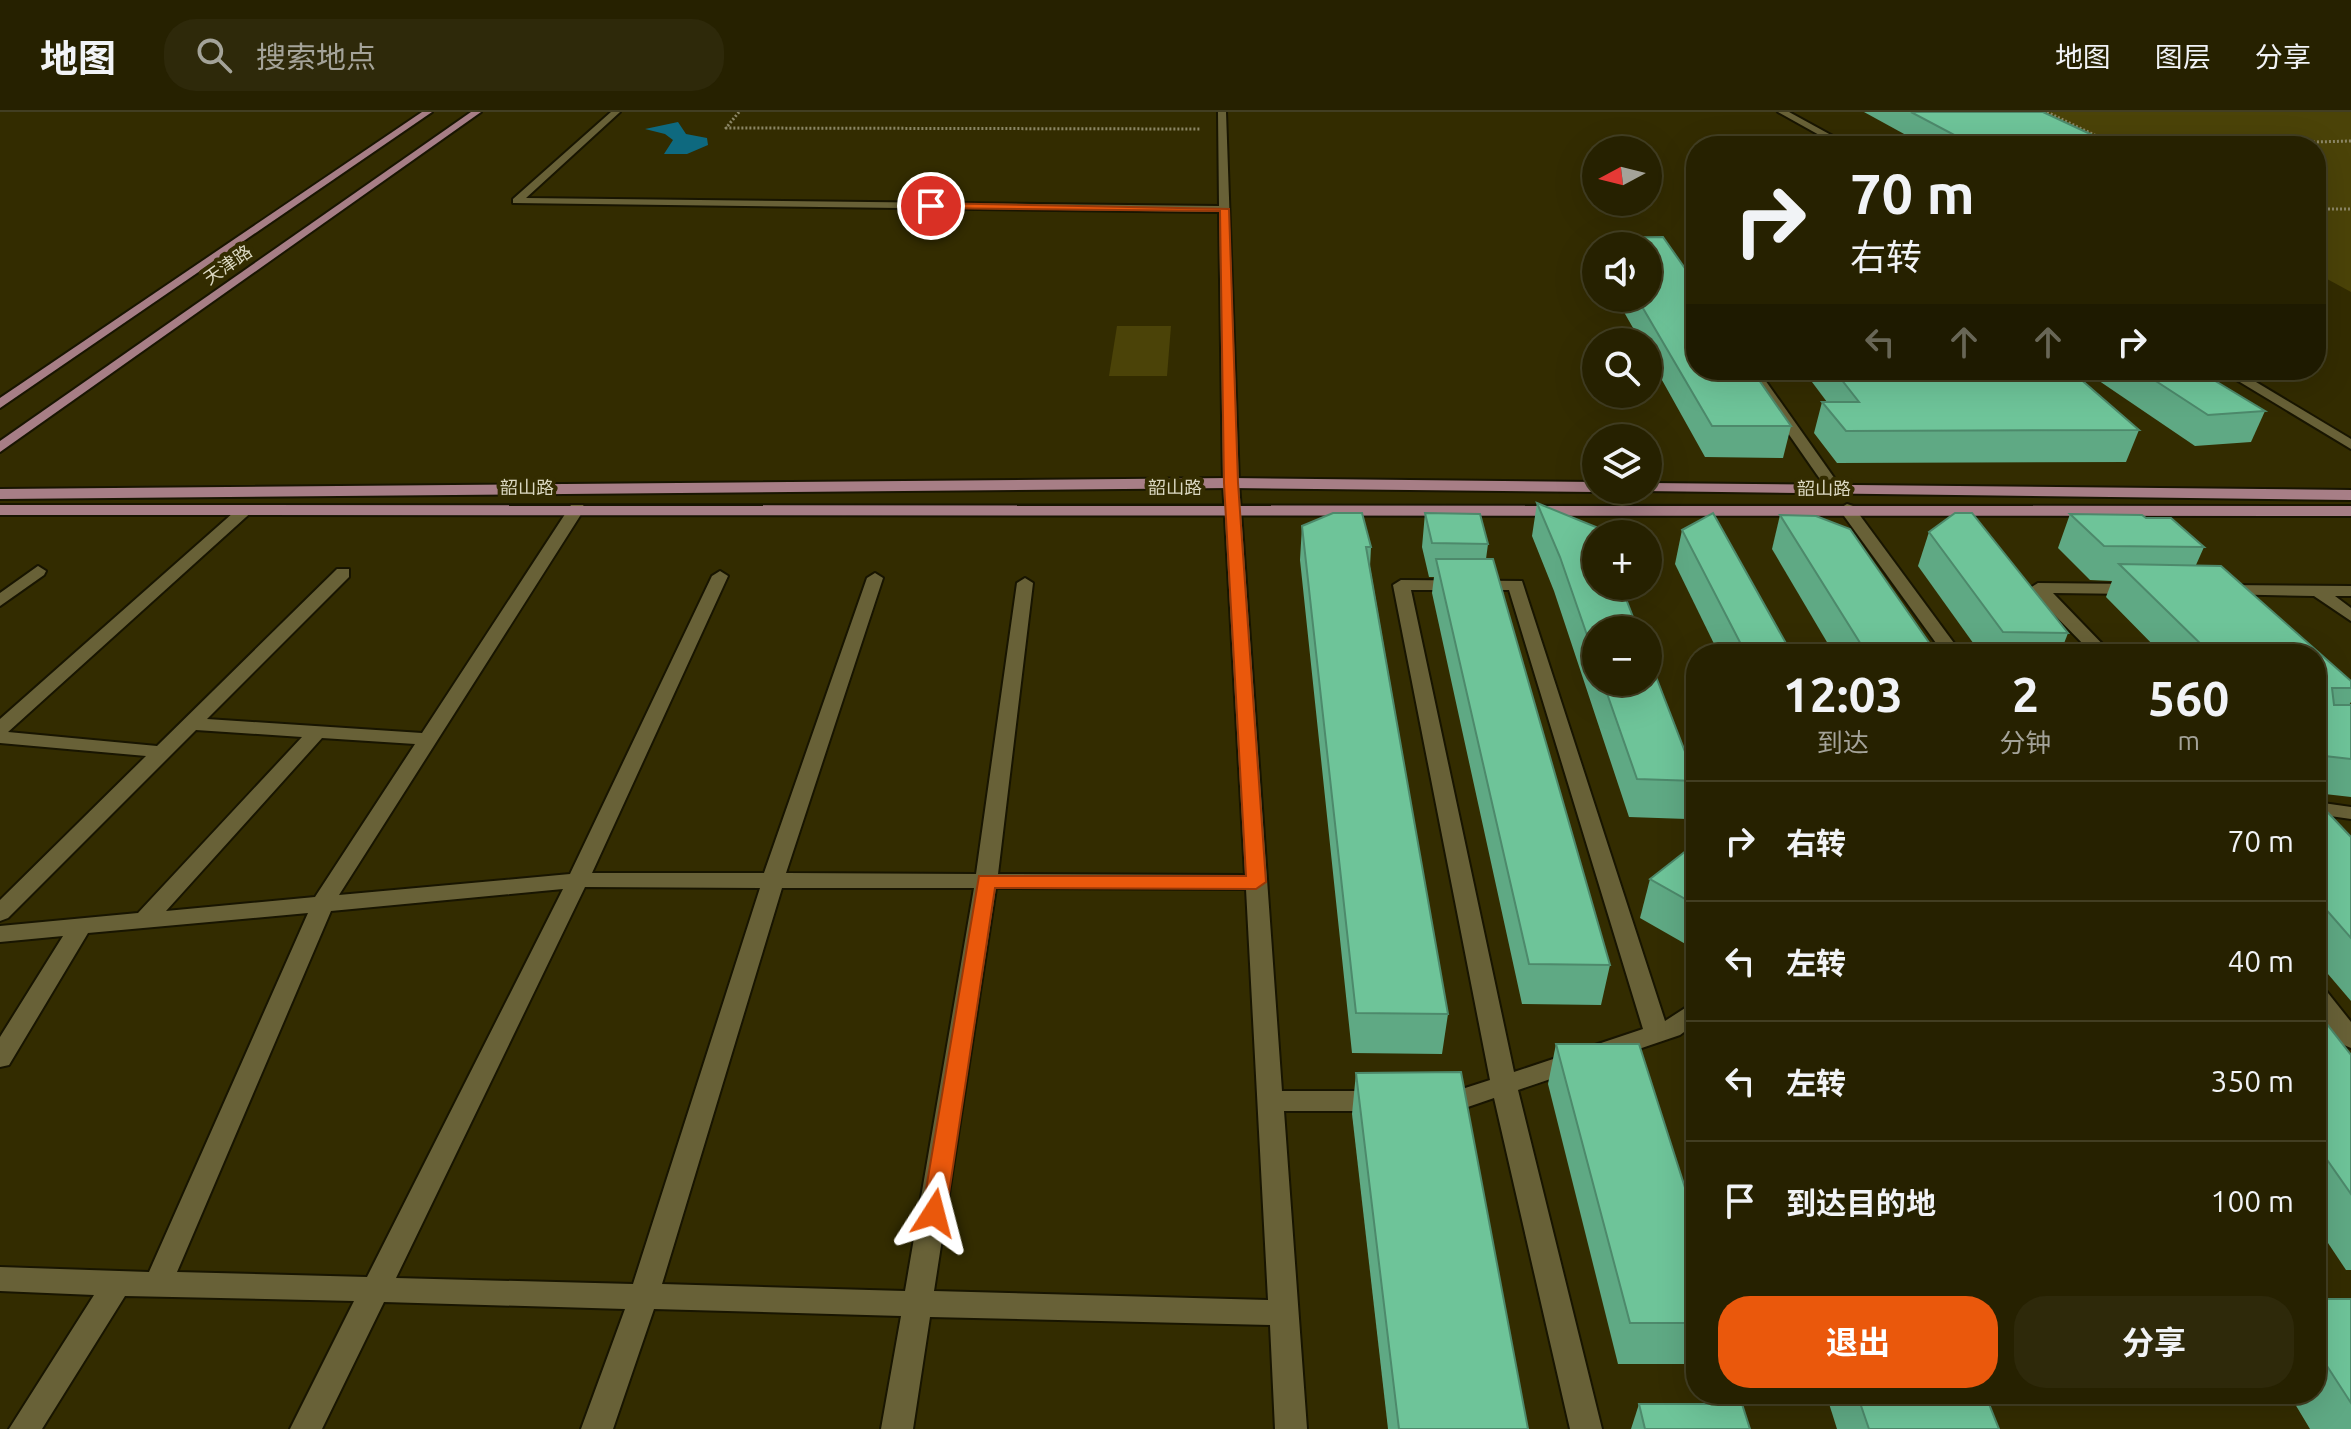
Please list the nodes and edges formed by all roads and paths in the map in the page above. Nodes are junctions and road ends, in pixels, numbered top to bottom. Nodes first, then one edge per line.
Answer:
1 (428, 112) edge
2 (477, 112) edge
3 (616, 112) edge
4 (739, 112) edge
5 (1782, 112) edge
6 (2047, 112) edge
7 (1222, 120) edge
8 (1827, 136) edge
9 (2096, 136) edge
10 (2351, 141) edge
11 (2326, 142) edge
12 (1224, 209) junction
13 (2326, 209) edge
14 (2351, 209) edge
15 (1758, 380) edge
16 (2244, 380) edge
17 (0, 404) edge
18 (2351, 445) edge
19 (0, 448) edge
20 (1231, 483) junction
21 (1582, 487) edge
22 (1662, 488) edge
23 (1834, 489) junction
24 (0, 494) edge
25 (2351, 495) edge
26 (1232, 507) junction
27 (248, 508) junction
28 (577, 508) junction
29 (1847, 509) junction
30 (0, 510) edge
31 (2351, 511) edge
32 (38, 571) dead end
33 (343, 573) dead end
34 (720, 576) dead end
35 (875, 578) dead end
36 (1025, 583) dead end
37 (2147, 589) edge
38 (2209, 590) edge
39 (2318, 591) junction
40 (2351, 591) edge
41 (0, 601) edge
42 (2351, 616) edge
43 (1946, 644) edge
44 (2093, 644) edge
45 (191, 724) junction
46 (0, 729) edge
47 (317, 732) junction
48 (0, 737) edge
49 (428, 739) junction
50 (162, 752) junction
51 (2326, 809) edge
52 (2351, 813) edge
53 (578, 880) junction
54 (773, 880) junction
55 (986, 881) junction
56 (1256, 882) junction
57 (324, 901) junction
58 (0, 913) edge
59 (145, 920) junction
60 (81, 926) junction
61 (0, 934) edge
62 (2326, 1007) edge
63 (1686, 1018) edge
64 (1657, 1034) junction
65 (2351, 1039) edge
66 (0, 1058) edge
67 (1504, 1085) junction
68 (1271, 1101) junction
69 (0, 1279) edge
70 (117, 1284) junction
71 (158, 1284) junction
72 (373, 1289) junction
73 (644, 1296) junction
74 (920, 1304) junction
75 (1284, 1313) junction
76 (25, 1429) edge
77 (306, 1429) edge
78 (597, 1429) edge
79 (897, 1429) edge
80 (1291, 1429) edge
81 (1586, 1429) edge

1 - 17 main road, 天津路
2 - 19 main road, 天津路
3 - 12 street
4 - 7 path
5 - 8 street
6 - 9 path
7 - 12 street
10 - 11 path
12 - 20 street
13 - 14 path
15 - 23 street
16 - 18 street
20 - 21 main road, 韶山路
20 - 24 main road, 韶山路
20 - 26 street
22 - 23 main road, 韶山路
23 - 25 main road, 韶山路
26 - 28 main road, 韶山路
26 - 29 main road, 韶山路
26 - 56 street
27 - 28 main road, 韶山路
27 - 30 main road, 韶山路
27 - 46 street
28 - 49 street
29 - 31 main road, 韶山路
29 - 43 street
32 - 41 street
33 - 45 street
34 - 53 street
35 - 54 street
36 - 55 street
37 - 44 street
38 - 39 street
39 - 40 street
39 - 42 street
45 - 47 street
45 - 50 street
47 - 49 street
47 - 59 street
48 - 50 street
49 - 57 street
50 - 58 street
51 - 52 street
53 - 54 street
53 - 57 street
53 - 72 street
54 - 55 street
54 - 73 street
55 - 56 street
55 - 74 street
56 - 68 street
57 - 59 street
57 - 71 street
59 - 60 street
60 - 61 street
60 - 66 street
62 - 65 street
63 - 64 street
64 - 67 street
64 - 67 street
67 - 68 street
67 - 81 street
68 - 75 street
69 - 70 street
70 - 71 street
70 - 76 street
71 - 72 street
72 - 73 street
72 - 77 street
73 - 74 street
73 - 78 street
74 - 75 street
74 - 79 street
75 - 80 street

